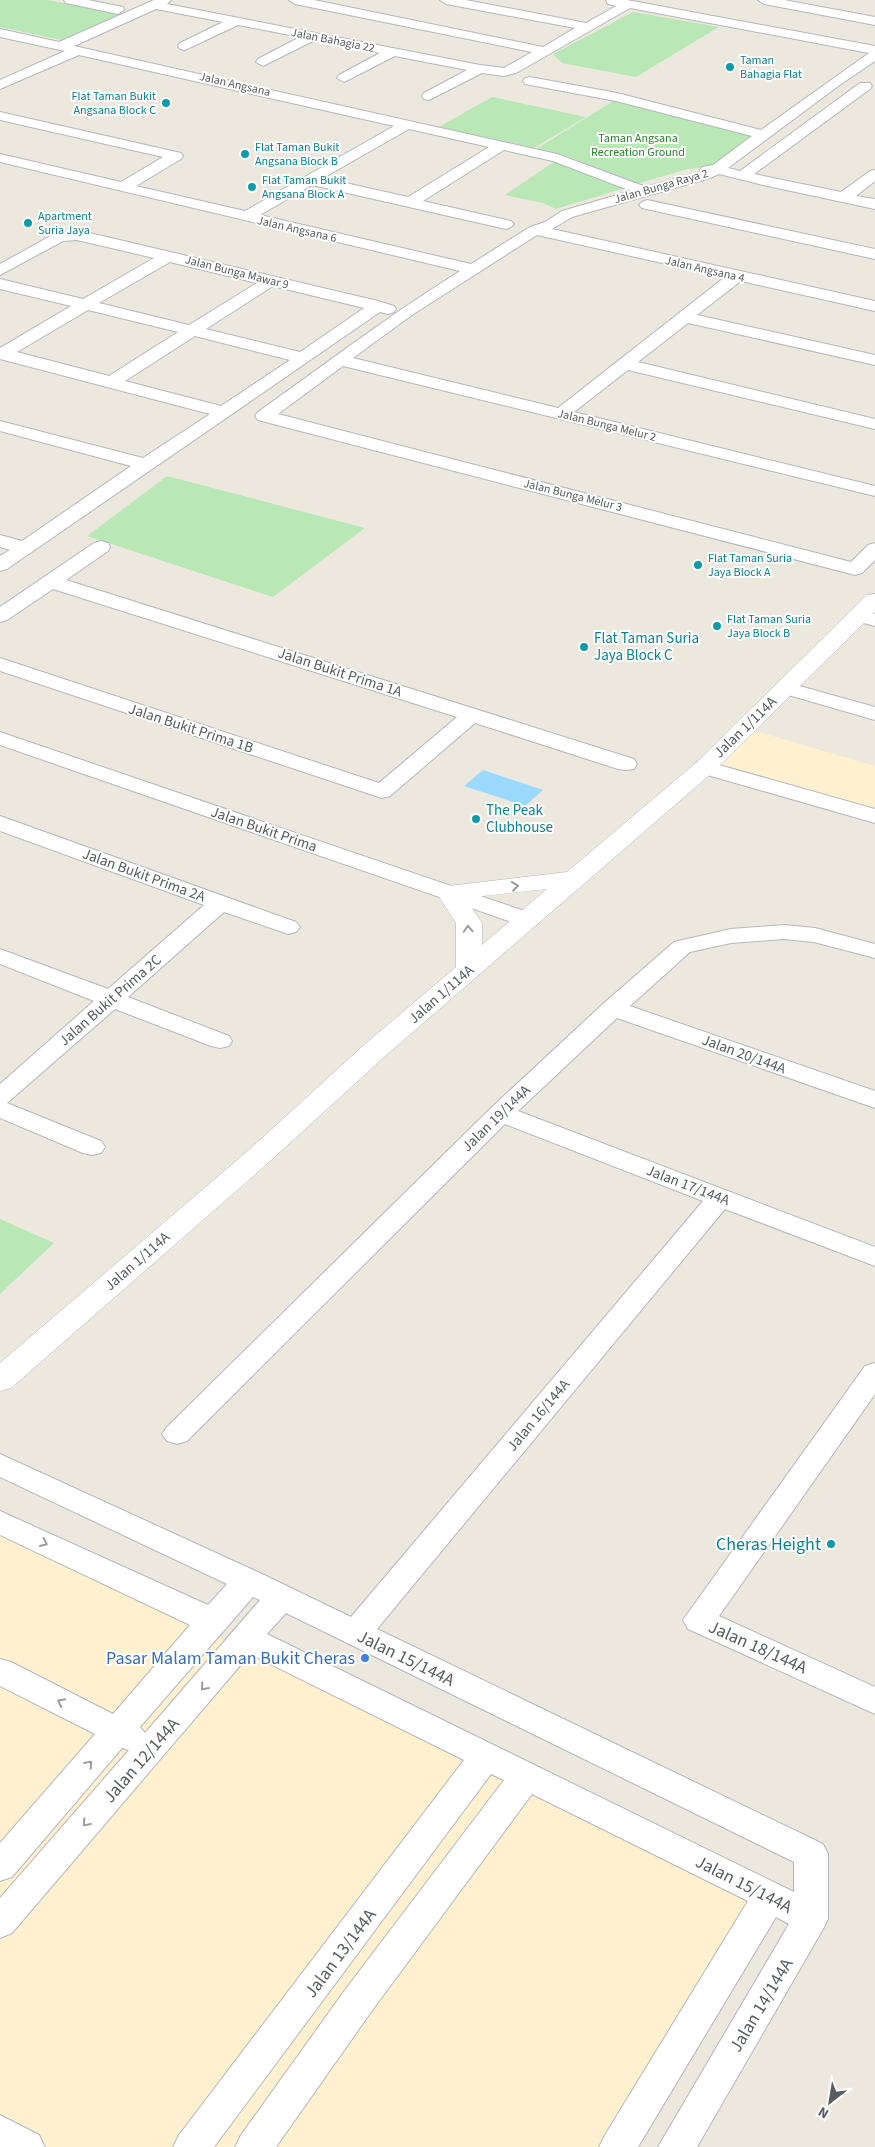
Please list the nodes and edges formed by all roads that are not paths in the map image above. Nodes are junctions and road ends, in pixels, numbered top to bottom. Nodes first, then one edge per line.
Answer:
1 (70, 0) edge
2 (300, 0) edge
3 (446, 0) edge
4 (607, 0) edge
5 (657, 0) edge
6 (764, 0) edge
7 (160, 3) edge
8 (628, 4) junction
9 (645, 7) junction
10 (118, 10) dead end
11 (734, 13) dead end
12 (236, 21) junction
13 (721, 21) junction
14 (875, 21) edge
15 (588, 27) junction
16 (0, 33) edge
17 (313, 36) junction
18 (62, 46) junction
19 (185, 46) dead end
20 (79, 50) junction
21 (545, 50) junction
22 (875, 50) edge
23 (393, 52) junction
24 (875, 55) edge
25 (263, 62) dead end
26 (480, 70) junction
27 (344, 78) dead end
28 (530, 81) dead end
29 (836, 81) junction
30 (0, 85) edge
31 (870, 87) edge
32 (428, 96) dead end
33 (0, 116) edge
34 (22, 121) junction
35 (407, 124) junction
36 (0, 132) edge
37 (763, 135) junction
38 (503, 145) junction
39 (0, 158) edge
40 (717, 169) junction
41 (875, 174) edge
42 (742, 176) junction
43 (310, 180) junction
44 (122, 187) junction
45 (641, 195) junction
46 (842, 198) junction
47 (411, 202) junction
48 (875, 204) edge
49 (245, 217) junction
50 (506, 224) dead end
51 (535, 230) junction
52 (8, 251) dead end
53 (875, 254) edge
54 (25, 255) junction
55 (168, 256) junction
56 (472, 269) junction
57 (0, 270) edge
58 (737, 276) junction
59 (270, 281) junction
60 (0, 284) edge
61 (83, 305) junction
62 (378, 306) junction
63 (875, 306) edge
64 (406, 312) junction
65 (684, 317) junction
66 (192, 332) junction
67 (1, 354) edge
68 (304, 358) junction
69 (339, 360) junction
70 (875, 360) edge
71 (624, 364) junction
72 (110, 383) junction
73 (224, 412) junction
74 (560, 414) junction
75 (264, 416) joint
76 (875, 424) edge
77 (0, 426) edge
78 (144, 464) junction
79 (875, 491) edge
80 (0, 540) edge
81 (101, 547) dead end
82 (25, 548) junction
83 (875, 549) edge
84 (0, 565) edge
85 (52, 582) junction
86 (870, 612) edge
87 (0, 616) edge
88 (0, 664) edge
89 (785, 688) junction
90 (473, 714) junction
91 (875, 714) edge
92 (0, 738) edge
93 (626, 764) dead end
94 (705, 766) junction
95 (875, 816) edge
96 (0, 822) edge
97 (574, 879) junction
98 (449, 892) junction
99 (220, 904) junction
100 (528, 920) junction
101 (288, 927) dead end
102 (875, 951) edge
103 (0, 956) edge
104 (469, 971) junction
105 (111, 999) junction
106 (614, 1008) junction
107 (220, 1041) dead end
108 (0, 1097) edge
109 (875, 1100) edge
110 (0, 1109) edge
111 (501, 1113) junction
112 (92, 1146) dead end
113 (720, 1198) junction
114 (875, 1257) edge
115 (875, 1373) edge
116 (0, 1380) edge
117 (177, 1434) dead end
118 (0, 1465) edge
119 (0, 1522) edge
120 (249, 1581) junction
121 (281, 1597) junction
122 (212, 1621) junction
123 (356, 1633) junction
124 (246, 1638) junction
125 (0, 1671) edge
126 (875, 1701) edge
127 (118, 1731) junction
128 (150, 1748) junction
129 (485, 1757) junction
130 (526, 1777) junction
131 (0, 1867) edge
132 (770, 1896) junction
133 (811, 1919) junction
134 (0, 1923) edge
135 (0, 2132) edge
136 (26, 2147) edge
137 (192, 2147) edge
138 (254, 2147) edge
139 (618, 2147) edge
140 (677, 2147) edge

1 - 10 street
2 - 21 street
3 - 15 street
4 - 8 street
5 - 9 street
6 - 14 street
7 - 12 street, Jalan Bahagia 22
7 - 18 street
8 - 9 street
8 - 15 street
9 - 13 street
11 - 13 street
12 - 17 street, Jalan Bahagia 22
12 - 19 street
13 - 22 street
15 - 21 street
16 - 18 street, Jalan Angsana
17 - 23 street, Jalan Bahagia 22
17 - 25 street
18 - 20 street, Jalan Angsana
20 - 30 street
20 - 35 street, Jalan Angsana
21 - 26 street, Jalan Bahagia 22
23 - 26 street, Jalan Bahagia 22
23 - 27 street
24 - 29 street, Jalan Bunga Raya 2
26 - 32 street
28 - 37 street
29 - 31 street
29 - 37 street, Jalan Bunga Raya 2
31 - 42 street
33 - 34 street
34 - 36 street
34 - 44 street
35 - 38 street, Jalan Angsana
35 - 43 street
37 - 40 street, Jalan Bunga Raya 2
38 - 45 street, Jalan Angsana
38 - 47 street
39 - 44 street, Jalan Angsana 6
40 - 42 street
40 - 45 street, Jalan Bunga Raya 2
41 - 46 street
42 - 46 street
43 - 47 street
43 - 49 street
44 - 49 street, Jalan Angsana 6
45 - 51 street, Jalan Bunga Raya 2
45 - 53 street, Jalan Angsana
46 - 48 street
47 - 50 street
49 - 56 street, Jalan Angsana 6
51 - 56 street, Jalan Bunga Raya 2
51 - 58 street, Jalan Angsana 4
52 - 54 street
54 - 55 street, Jalan Bunga Mawar 9
54 - 57 street
55 - 59 street, Jalan Bunga Mawar 9
55 - 61 street
56 - 64 street, Jalan Bunga Raya 2
58 - 63 street, Jalan Angsana 4
58 - 65 street
59 - 62 street, Jalan Bunga Mawar 9
59 - 66 street
60 - 61 street
61 - 66 street
61 - 67 street
62 - 64 street, Jalan Bunga Mawar 9
62 - 68 street
64 - 69 street, Jalan Bunga Raya 2
65 - 70 street
65 - 71 street
66 - 68 street
66 - 72 street
67 - 72 street
68 - 73 street
69 - 74 street, Jalan Bunga Melur 2
69 - 75 street, Jalan Bunga Raya 2
71 - 74 street
71 - 76 street
72 - 73 street
73 - 78 street
74 - 79 street, Jalan Bunga Melur 2
75 - 83 street, Jalan Bunga Melur 3
77 - 78 street
78 - 82 street
80 - 82 street
81 - 85 street
82 - 84 street
85 - 87 street
85 - 90 street, Jalan Bukit Prima 1A
86 - 89 street, Jalan 1/114A
88 - 90 street, Jalan Bukit Prima 1B
89 - 91 street
89 - 94 street, Jalan 1/114A
90 - 93 street, Jalan Bukit Prima 1A
92 - 98 street, Jalan Bukit Prima
94 - 95 street
94 - 97 street, Jalan 1/114A
96 - 99 street, Jalan Bukit Prima 2A
98 -> 97 street
97 - 100 street, Jalan 1/114A
98 - 100 street, Jalan Bukit Prima
104 -> 98 street
99 - 101 street, Jalan Bukit Prima 2A
99 - 105 street, Jalan Bukit Prima 2C
100 - 104 street, Jalan 1/114A
102 - 106 street, Jalan 19/144A
103 - 105 street
104 - 116 street, Jalan 1/114A
105 - 107 street
105 - 108 street, Jalan Bukit Prima 2C
106 - 109 street, Jalan 20/144A
106 - 111 street, Jalan 19/144A
110 - 112 street
111 - 113 street, Jalan 17/144A
111 - 117 street, Jalan 19/144A
113 - 114 street, Jalan 17/144A
113 - 123 street, Jalan 16/144A
115 - 126 street, Jalan 18/144A
118 - 120 street, Jalan 15/144A
119 -> 122 street
120 - 121 street, Jalan 15/144A
120 - 122 street
121 - 123 street, Jalan 15/144A
121 - 124 street, Jalan 12/144A
122 - 127 street
123 - 133 street, Jalan 15/144A
124 -> 128 street, Jalan 12/144A
124 - 129 street, Jalan 15/144A
127 -> 125 street
127 - 128 street
131 -> 127 street
128 -> 134 street, Jalan 12/144A
129 - 130 street, Jalan 15/144A
129 - 137 street, Jalan 13/144A
130 - 132 street, Jalan 15/144A
130 - 138 street
132 - 133 street, Jalan 15/144A
132 - 139 street
133 - 140 street, Jalan 14/144A
135 - 136 street

